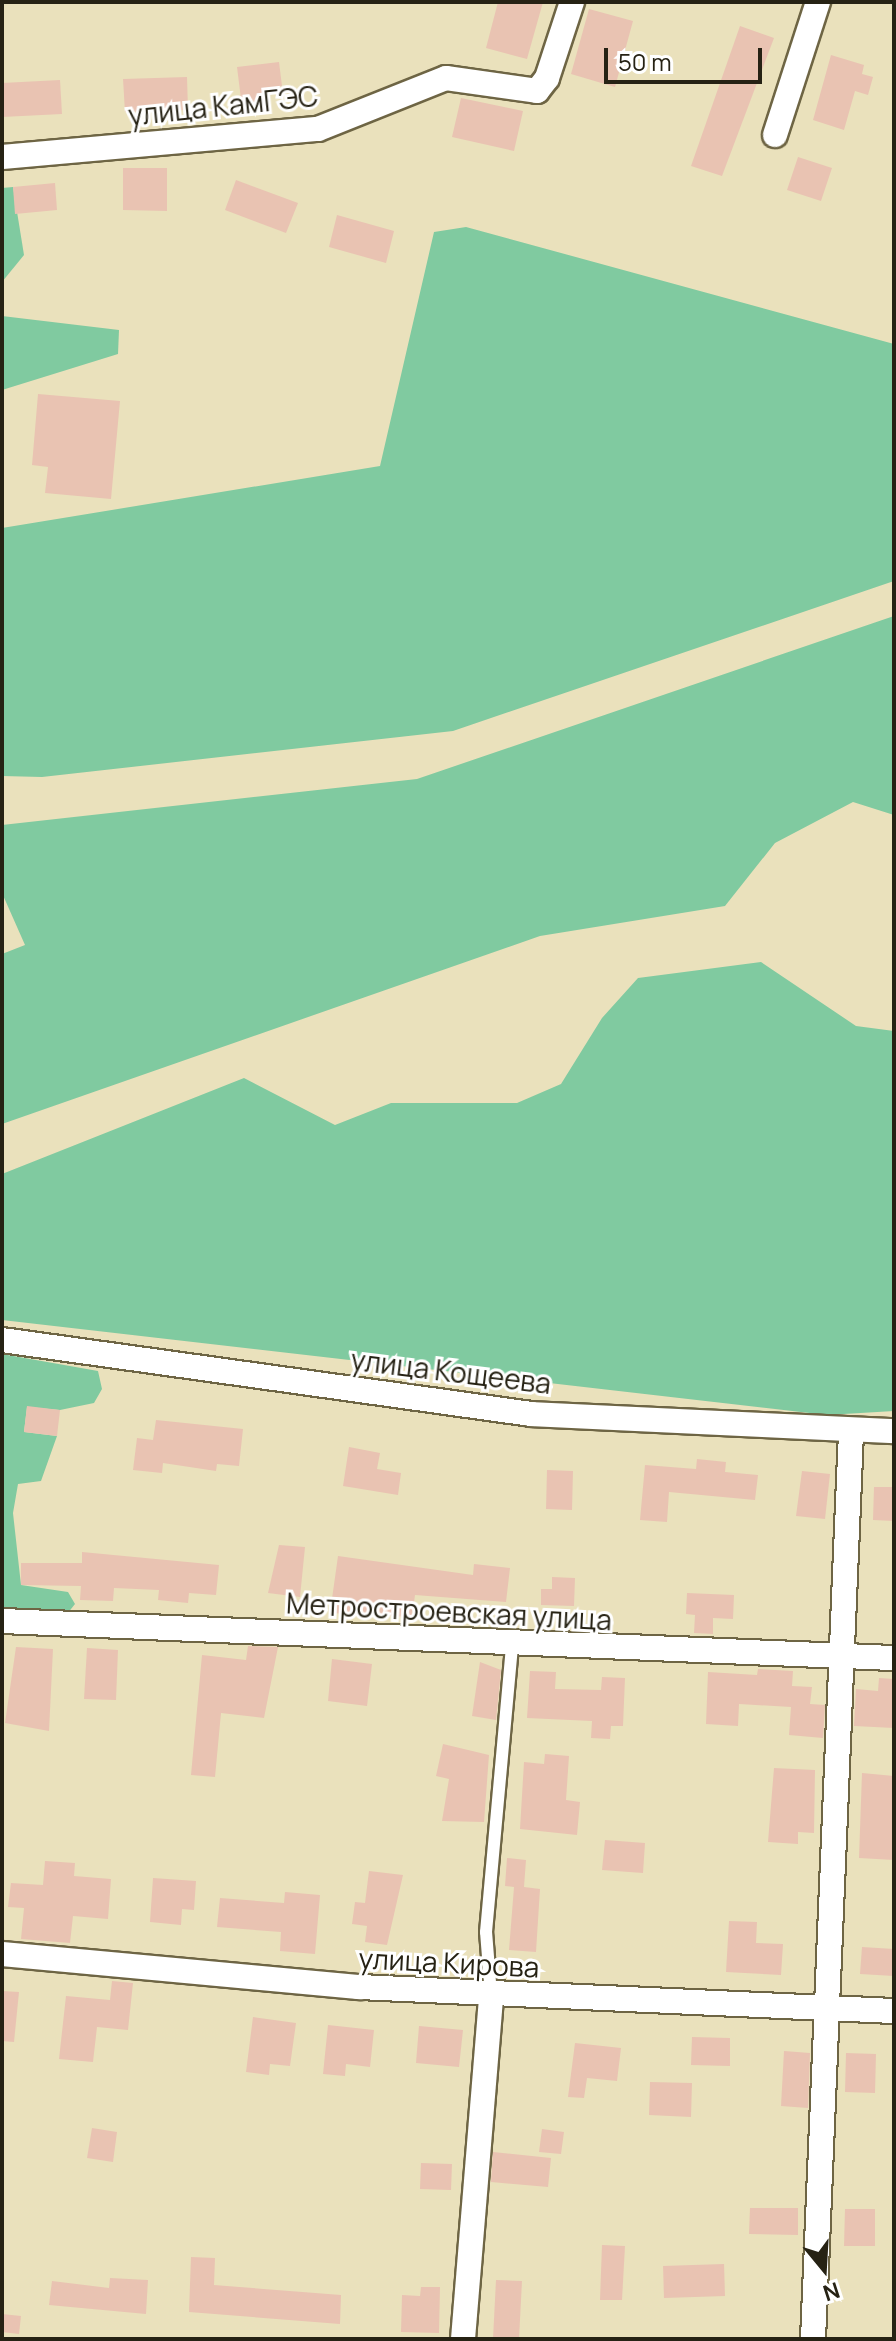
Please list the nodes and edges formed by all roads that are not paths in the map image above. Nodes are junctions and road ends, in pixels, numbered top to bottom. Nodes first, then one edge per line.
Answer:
1 (572, 2) edge
2 (818, 2) edge
3 (775, 135) dead end
4 (2, 157) edge
5 (2, 1340) edge
6 (894, 1431) edge
7 (851, 1434) junction
8 (2, 1621) edge
9 (512, 1646) junction
10 (841, 1658) junction
11 (894, 1658) edge
12 (2, 1954) edge
13 (491, 1995) junction
14 (826, 2009) junction
15 (894, 2011) edge
16 (463, 2339) edge
17 (813, 2339) edge

1 - 4 street, улица КамГЭС
2 - 3 street
5 - 7 street, улица Кощеева
6 - 7 street, улица Кощеева
7 - 10 street
8 - 9 street, Метростроевская улица
9 - 10 street, Метростроевская улица
9 - 13 lane
10 - 11 street, Метростроевская улица
10 - 14 street
12 - 13 street, улица Кирова
13 - 14 street, улица Кирова
13 - 16 street
14 - 15 street, улица Кирова
14 - 17 street

